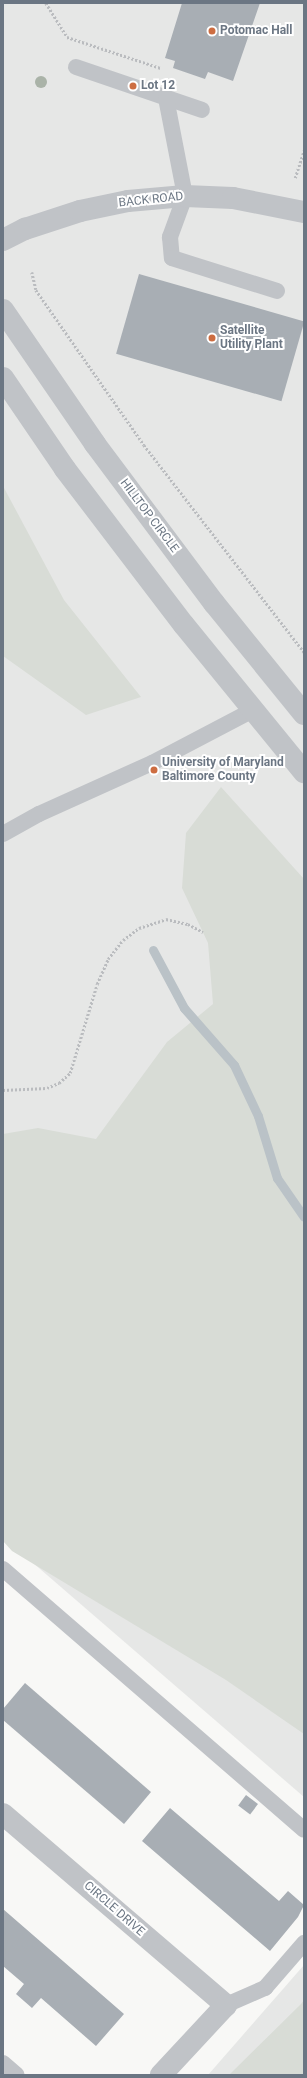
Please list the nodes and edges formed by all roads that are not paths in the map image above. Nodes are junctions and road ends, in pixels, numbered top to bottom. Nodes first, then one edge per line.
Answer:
1 (76, 67) dead end
2 (166, 98) junction
3 (202, 110) dead end
4 (185, 196) junction
5 (304, 212) edge
6 (3, 240) edge
7 (277, 291) dead end
8 (3, 310) edge
9 (3, 378) edge
10 (253, 710) junction
11 (304, 714) edge
12 (304, 772) edge
13 (3, 834) edge
14 (3, 1569) edge
15 (3, 1814) edge
16 (304, 1830) edge
17 (304, 1943) edge
18 (226, 2005) junction
19 (3, 2063) edge
20 (17, 2075) edge
21 (161, 2075) edge

1 - 2 lane
2 - 3 lane
2 - 4 lane
4 - 5 street, BACK ROAD
4 - 6 street, BACK ROAD
4 - 7 lane
8 - 11 street, HILLTOP CIRCLE
9 - 10 street
10 - 12 street
10 - 13 lane
14 - 16 lane
15 - 18 street, CIRCLE DRIVE
17 - 18 lane
18 - 21 street
19 - 20 lane

